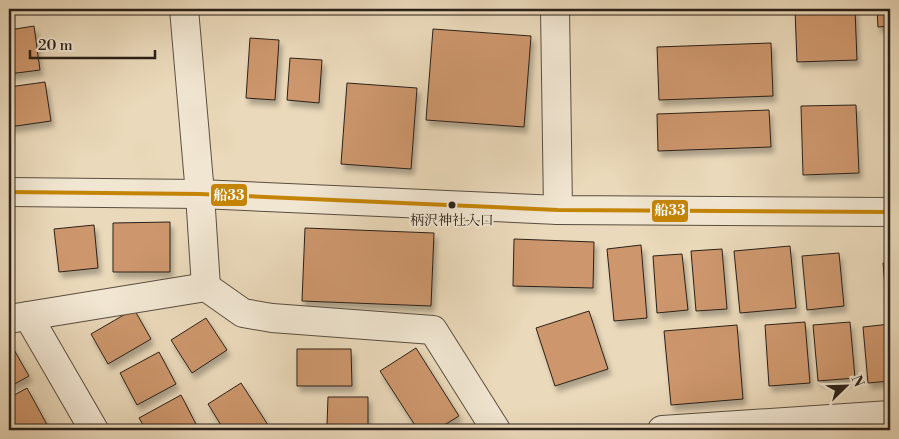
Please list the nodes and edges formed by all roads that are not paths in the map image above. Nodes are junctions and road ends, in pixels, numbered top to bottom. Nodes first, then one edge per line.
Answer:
1 (184, 9) edge
2 (555, 9) edge
3 (9, 192) edge
4 (200, 194) junction
5 (558, 210) junction
6 (890, 212) edge
7 (206, 287) junction
8 (18, 317) edge
9 (890, 414) edge
10 (94, 430) edge
11 (496, 430) edge
12 (662, 430) edge
13 (676, 430) edge

1 - 4 street
2 - 5 street
3 - 4 street
4 - 5 street
4 - 7 street
5 - 6 street
7 - 8 street
7 - 11 street
8 - 10 street
9 - 13 street
12 - 13 street

